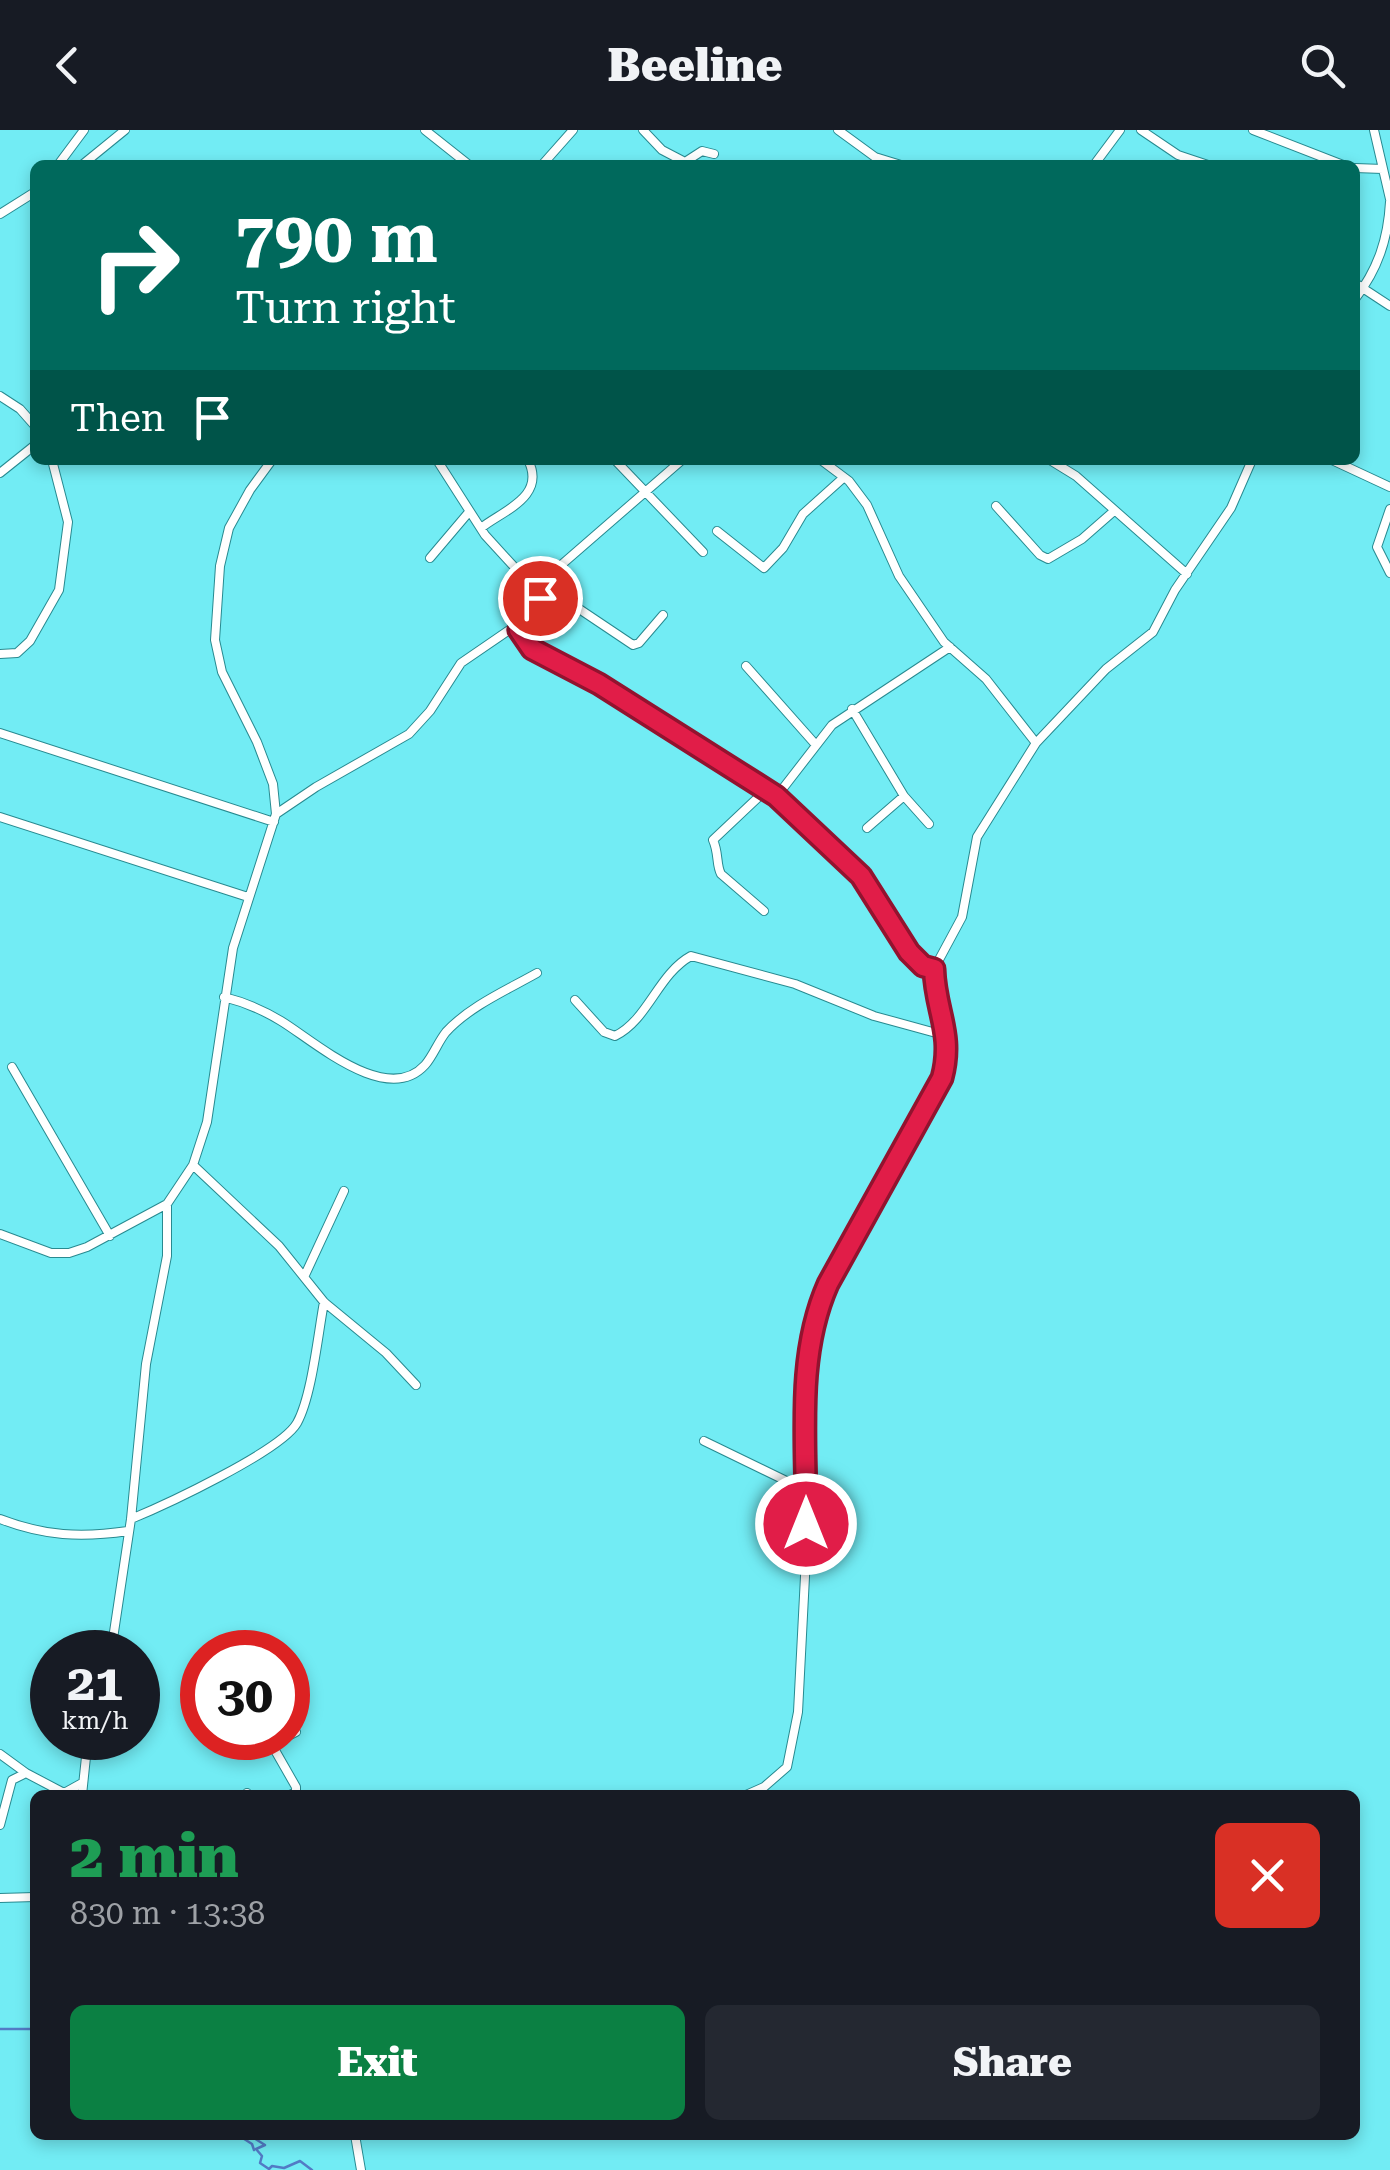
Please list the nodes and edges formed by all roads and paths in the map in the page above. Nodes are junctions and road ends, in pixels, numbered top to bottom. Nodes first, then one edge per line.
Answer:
1 (125, 130) edge
2 (425, 130) edge
3 (573, 130) edge
4 (643, 130) edge
5 (838, 130) edge
6 (1120, 130) edge
7 (1141, 130) edge
8 (1253, 130) edge
9 (1374, 130) edge
10 (81, 131) edge
11 (714, 154) dead end
12 (61, 160) edge
13 (88, 160) edge
14 (464, 160) edge
15 (549, 160) edge
16 (681, 160) edge
17 (688, 160) edge
18 (873, 160) edge
19 (1098, 160) edge
20 (1193, 160) edge
21 (1330, 160) edge
22 (1360, 168) edge
23 (1383, 169) junction
24 (30, 195) edge
25 (1390, 200) edge
26 (0, 214) edge
27 (1360, 285) edge
28 (1360, 287) edge
29 (1390, 306) edge
30 (0, 396) edge
31 (30, 420) edge
32 (30, 449) edge
33 (53, 465) edge
34 (268, 465) edge
35 (440, 465) edge
36 (531, 465) edge
37 (620, 465) edge
38 (676, 465) edge
39 (827, 465) edge
40 (842, 465) edge
41 (1058, 465) edge
42 (1250, 465) edge
43 (1343, 465) edge
44 (0, 473) edge
45 (838, 475) junction
46 (1390, 487) edge
47 (645, 493) junction
48 (996, 506) dead end
49 (1390, 508) edge
50 (1114, 510) junction
51 (469, 512) junction
52 (481, 528) junction
53 (716, 531) dead end
54 (703, 552) dead end
55 (430, 558) dead end
56 (1186, 574) junction
57 (1390, 574) edge
58 (546, 586) junction
59 (664, 614) dead end
60 (519, 630) junction
61 (950, 648) junction
62 (0, 654) edge
63 (746, 666) dead end
64 (852, 709) junction
65 (0, 733) edge
66 (1036, 743) junction
67 (816, 745) junction
68 (766, 790) junction
69 (276, 795) junction
70 (776, 796) junction
71 (904, 796) junction
72 (296, 800) junction
73 (0, 817) edge
74 (275, 818) junction
75 (929, 824) dead end
76 (868, 828) dead end
77 (248, 897) junction
78 (764, 911) dead end
79 (934, 969) junction
80 (537, 973) dead end
81 (224, 998) junction
82 (575, 1000) dead end
83 (948, 1036) junction
84 (12, 1067) dead end
85 (193, 1166) junction
86 (344, 1191) dead end
87 (167, 1204) junction
88 (0, 1234) edge
89 (110, 1236) junction
90 (304, 1275) junction
91 (324, 1302) junction
92 (416, 1385) dead end
93 (704, 1441) dead end
94 (806, 1491) junction
95 (0, 1519) edge
96 (131, 1519) junction
97 (128, 1532) junction
98 (114, 1630) edge
99 (0, 1754) edge
100 (85, 1760) edge
101 (281, 1760) edge
102 (26, 1772) junction
103 (82, 1782) junction
104 (59, 1790) edge
105 (69, 1790) edge
106 (82, 1790) edge
107 (296, 1790) edge
108 (754, 1790) edge
109 (0, 1824) edge
110 (30, 1897) edge
111 (0, 1898) edge
112 (357, 2140) edge
113 (361, 2170) edge

1 - 13 street
2 - 14 street
3 - 15 street
4 - 16 street
5 - 18 street
6 - 19 street
7 - 20 street
8 - 21 street
9 - 23 street
10 - 12 street
11 - 17 street
22 - 23 street
23 - 25 street
24 - 26 street
25 - 27 street
28 - 29 street
30 - 31 street
32 - 44 street
33 - 62 street
34 - 69 street
35 - 51 street
36 - 52 street
37 - 47 street
38 - 47 street
39 - 45 street
40 - 45 street
41 - 50 street
42 - 56 street
43 - 46 street
45 - 53 street
45 - 61 street
47 - 54 street
47 - 58 street
48 - 50 street
49 - 57 street
50 - 56 street
51 - 52 street
51 - 55 street
52 - 58 street
56 - 66 street
58 - 59 street
58 - 60 street
60 - 68 street
60 - 72 street
61 - 64 street
61 - 66 street
63 - 67 street
64 - 67 street
64 - 71 street
65 - 74 street
66 - 79 street
67 - 70 street
68 - 70 street
68 - 78 street
69 - 72 street
69 - 74 street
70 - 79 street
71 - 75 street
71 - 76 street
72 - 74 street
73 - 77 street
74 - 77 street
77 - 81 street
79 - 83 street
80 - 81 street
81 - 85 street
82 - 83 street
83 - 94 street
84 - 89 street
85 - 87 street
85 - 90 street
86 - 90 street
87 - 89 street
87 - 96 street
88 - 89 street
90 - 91 street
91 - 92 street
91 - 96 street
93 - 94 street
94 - 108 street
95 - 97 street
96 - 97 street
97 - 98 street
99 - 102 street
100 - 103 street
101 - 107 street
102 - 104 street
102 - 109 street
103 - 105 street
103 - 106 street
110 - 111 street
112 - 113 street

